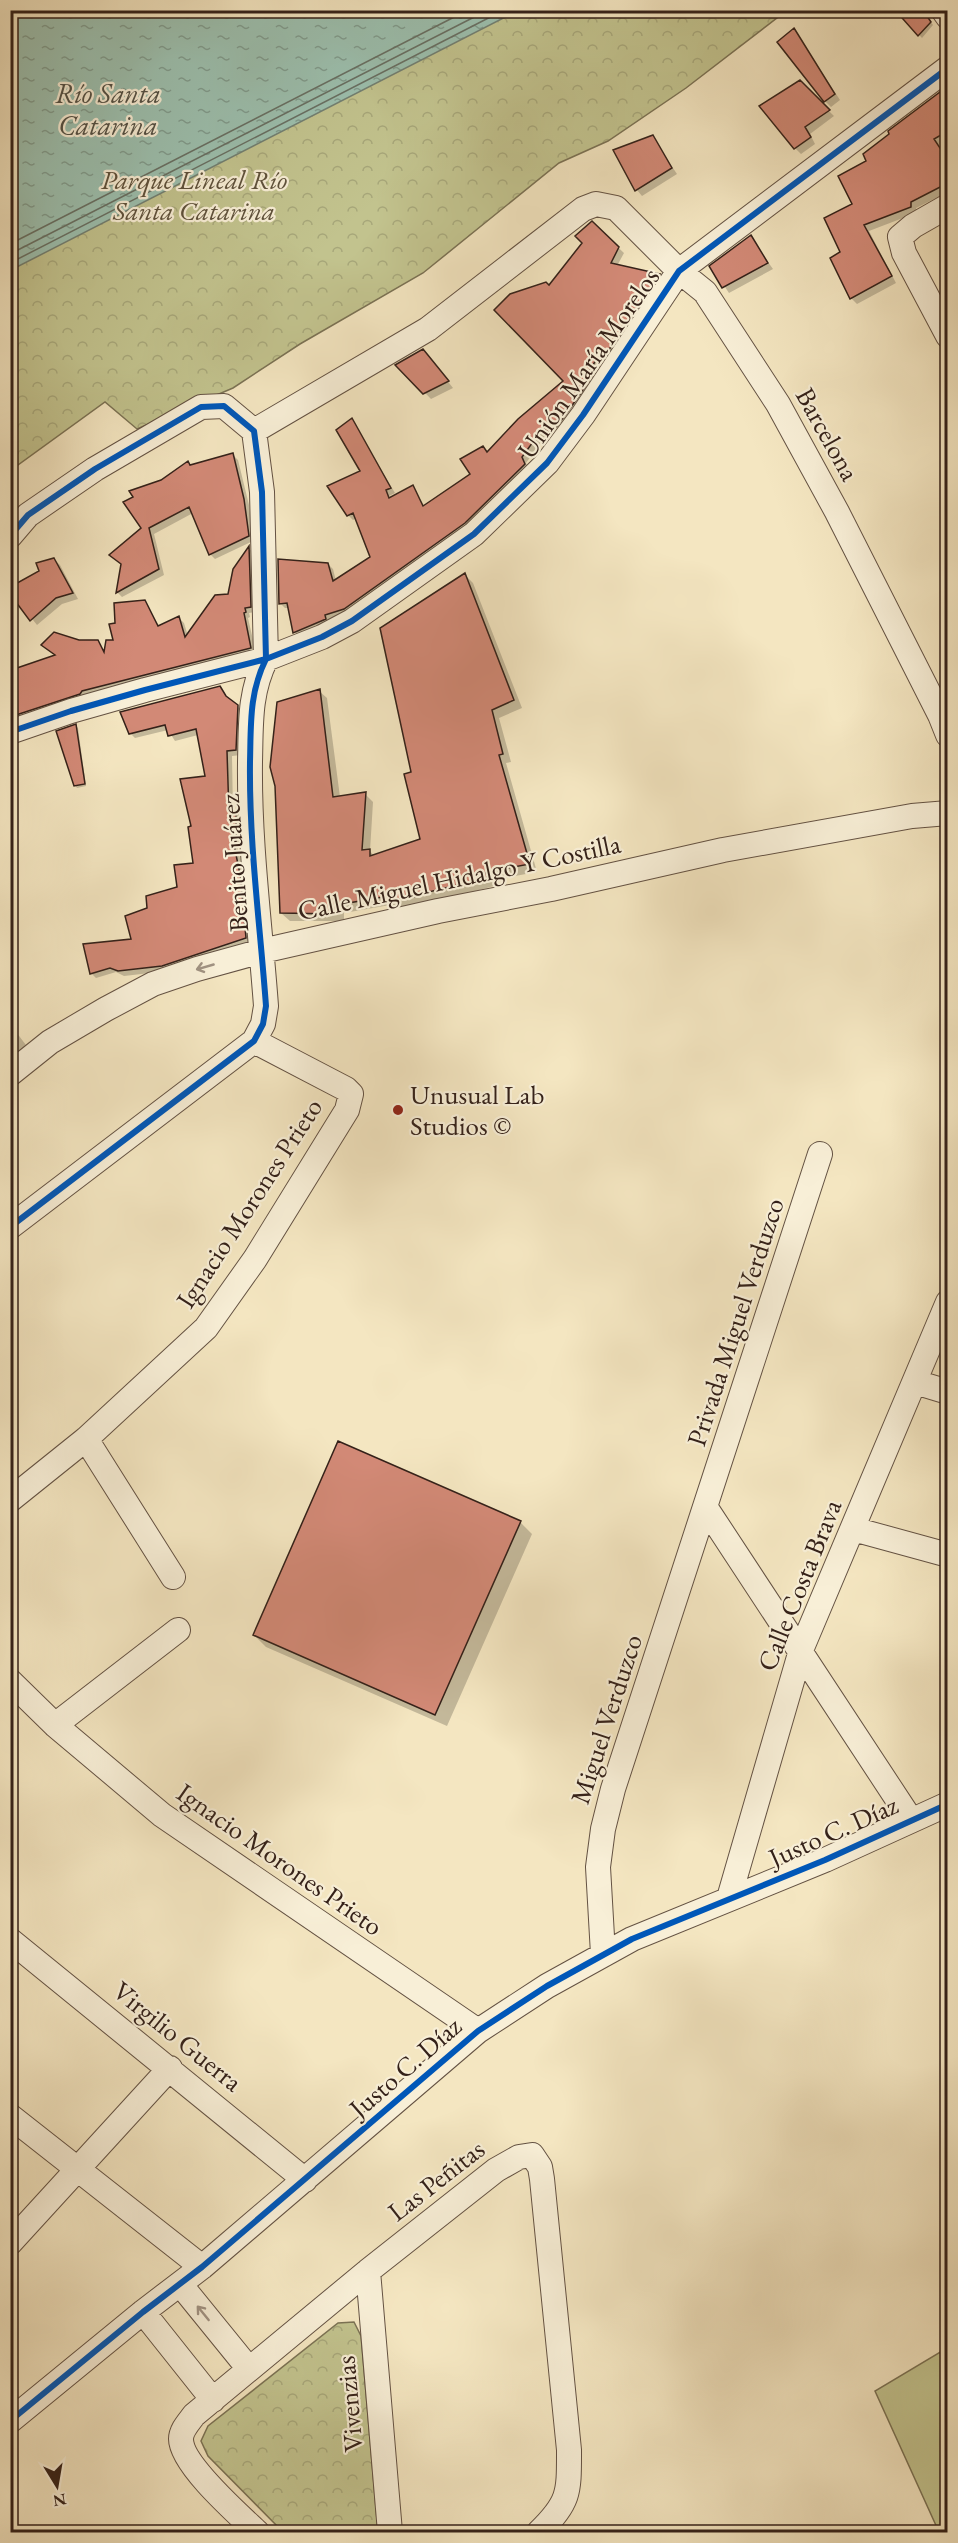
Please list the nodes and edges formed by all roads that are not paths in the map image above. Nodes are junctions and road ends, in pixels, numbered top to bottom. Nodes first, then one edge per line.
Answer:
1 (943, 10) edge
2 (948, 17) edge
3 (948, 68) edge
4 (948, 206) edge
5 (679, 271) junction
6 (948, 336) edge
7 (254, 432) junction
8 (10, 536) edge
9 (266, 659) junction
10 (10, 732) edge
11 (948, 735) edge
12 (948, 813) edge
13 (262, 951) junction
14 (254, 1041) junction
15 (10, 1074) edge
16 (820, 1154) dead end
17 (10, 1227) edge
18 (948, 1302) edge
19 (915, 1382) junction
20 (948, 1392) edge
21 (86, 1439) junction
22 (10, 1500) edge
23 (706, 1508) junction
24 (854, 1529) junction
25 (948, 1555) edge
26 (173, 1577) dead end
27 (178, 1630) dead end
28 (801, 1650) junction
29 (10, 1681) edge
30 (55, 1725) junction
31 (948, 1804) edge
32 (911, 1820) junction
33 (729, 1899) junction
34 (10, 1940) edge
35 (603, 1954) junction
36 (478, 2031) junction
37 (170, 2068) junction
38 (10, 2116) edge
39 (78, 2170) junction
40 (305, 2181) junction
41 (10, 2243) edge
42 (202, 2267) junction
43 (368, 2271) junction
44 (180, 2284) junction
45 (143, 2312) junction
46 (249, 2370) junction
47 (213, 2400) junction
48 (10, 2421) edge
49 (256, 2532) edge
50 (390, 2532) edge
51 (539, 2532) edge

1 - 2 street
3 - 5 street, Unión María Morelos
4 - 6 street
5 - 7 street, Barcelona
5 - 9 street, Unión María Morelos
5 - 11 street, Barcelona
7 - 8 street
7 - 9 street, Benito Juárez
9 - 10 street, Unión María Morelos
9 - 13 street, Benito Juárez
12 - 13 street, Calle Miguel Hidalgo Y Costilla
13 - 14 street, Benito Juárez
13 -> 15 street, Calle Miguel Hidalgo Y Costilla
14 - 17 street
14 - 21 street, Ignacio Morones Prieto
16 - 23 street, Privada Miguel Verduzco
18 - 19 street, Calle Costa Brava
19 - 20 street
19 - 24 street, Calle Costa Brava
21 - 22 street, Ignacio Morones Prieto
21 - 26 street
23 - 28 street
23 - 35 street, Miguel Verduzco
24 - 25 street
24 - 28 street, Calle Costa Brava
27 - 30 street
28 - 32 street
28 - 33 street, Calle Costa Brava
29 - 30 street, Ignacio Morones Prieto
30 - 36 street, Ignacio Morones Prieto
31 - 32 street, Justo C. Díaz
32 - 33 street, Justo C. Díaz
33 - 35 street, Justo C. Díaz
34 - 37 street, Virgilio Guerra
35 - 36 street, Justo C. Díaz
36 - 40 street, Justo C. Díaz
37 - 39 street
37 - 40 street, Virgilio Guerra
38 - 39 street
39 - 41 street
39 - 42 street
40 - 42 street, Justo C. Díaz
42 - 44 street, Justo C. Díaz
43 - 46 street, Las Peñitas
43 - 50 street, Vivenzias
43 - 51 street, Las Peñitas
44 - 45 street, Justo C. Díaz
46 -> 44 street
45 - 47 street
45 - 48 street, Justo C. Díaz
46 - 47 street, Las Peñitas
47 - 49 street, Las Peñitas

